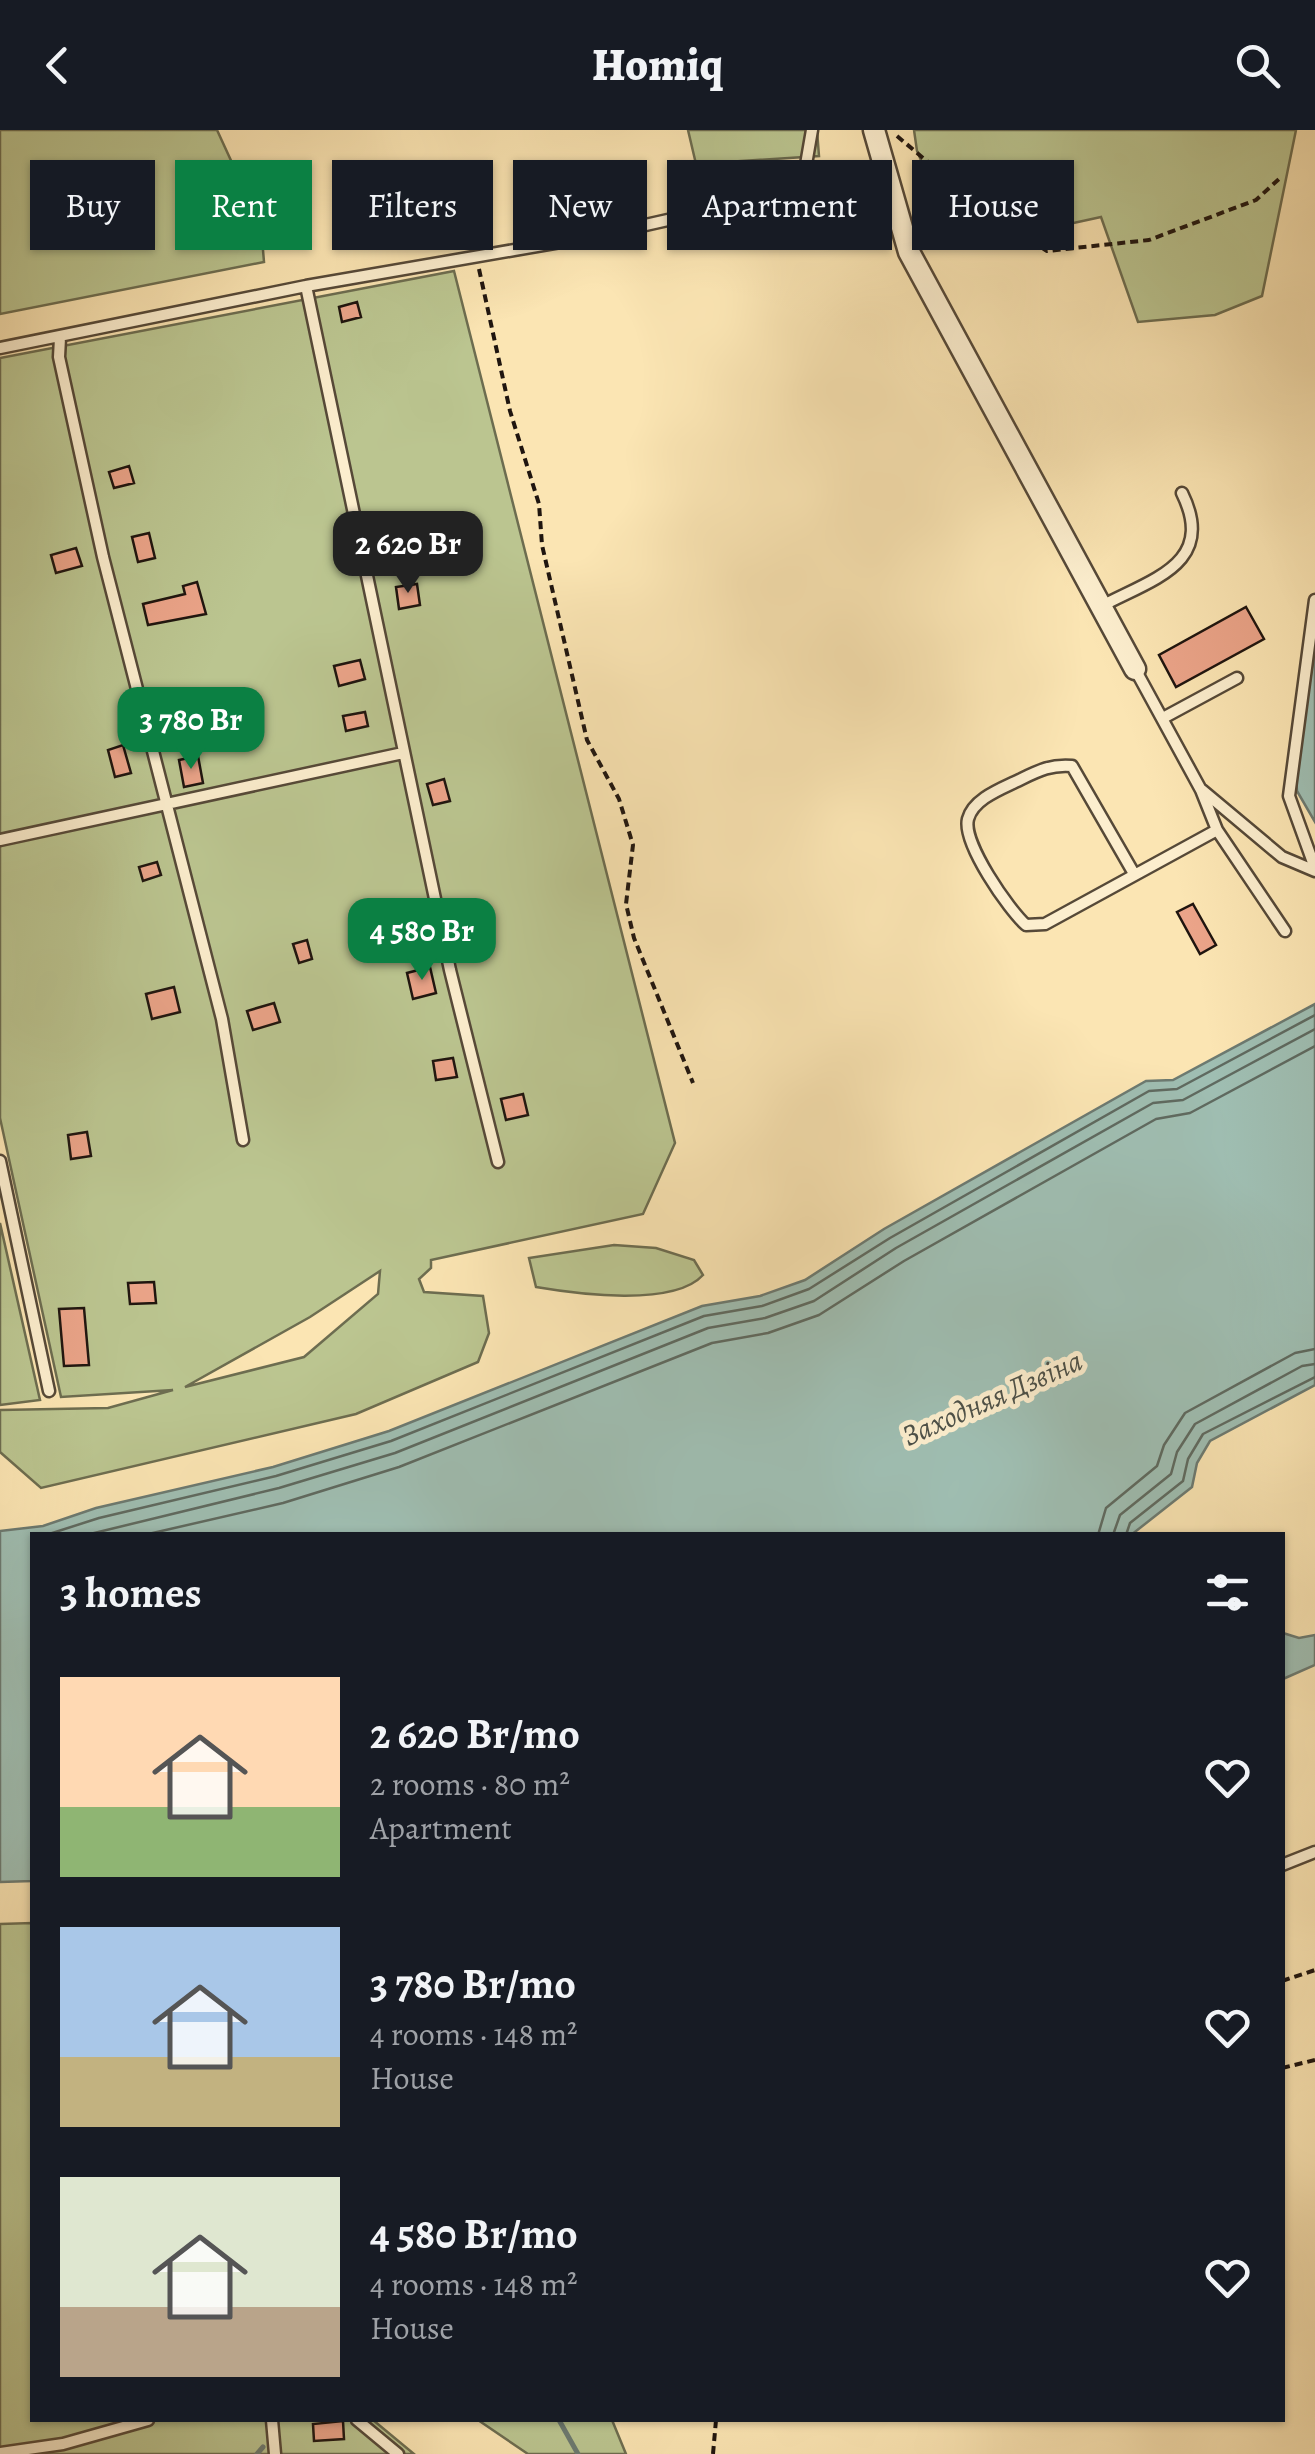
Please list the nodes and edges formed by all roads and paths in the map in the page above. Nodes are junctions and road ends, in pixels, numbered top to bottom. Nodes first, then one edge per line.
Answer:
1 (812, 130) edge
2 (874, 130) edge
3 (889, 130) edge
4 (1279, 179) dead end
5 (476, 256) junction
6 (306, 286) junction
7 (60, 338) junction
8 (0, 348) edge
9 (1182, 493) dead end
10 (1315, 600) edge
11 (1099, 608) junction
12 (1136, 668) joint
13 (1237, 678) dead end
14 (1163, 718) junction
15 (403, 753) junction
16 (1201, 790) junction
17 (167, 805) junction
18 (1217, 830) junction
19 (0, 840) edge
20 (1315, 869) edge
21 (1133, 872) junction
22 (1285, 931) dead end
23 (692, 1083) dead end
24 (243, 1140) dead end
25 (498, 1162) dead end
26 (0, 1166) edge
27 (49, 1391) dead end
28 (1315, 1852) edge
29 (1285, 1864) edge
30 (1315, 1970) edge
31 (1285, 1980) edge
32 (1315, 2060) edge
33 (1285, 2067) edge
34 (142, 2422) edge
35 (272, 2422) edge
36 (359, 2422) edge
37 (716, 2422) edge
38 (64, 2449) edge
39 (0, 2453) edge
40 (275, 2454) edge
41 (398, 2454) edge
42 (714, 2454) edge

1 - 5 lane
2 - 11 street
3 - 4 path
5 - 6 lane
5 - 23 path
6 - 7 lane
6 - 15 lane
7 - 8 lane
7 - 17 lane
9 - 11 lane
10 - 20 lane
11 - 12 street
12 - 14 lane
13 - 14 lane
14 - 16 lane
15 - 17 lane
15 - 25 lane
16 - 18 lane
16 - 20 lane
17 - 19 lane
17 - 24 lane
18 - 21 lane
18 - 22 lane
21 - 21 lane
26 - 27 lane
28 - 29 lane
30 - 31 path
32 - 33 path
34 - 38 lane
35 - 40 lane
36 - 41 lane
37 - 42 path
38 - 39 lane

